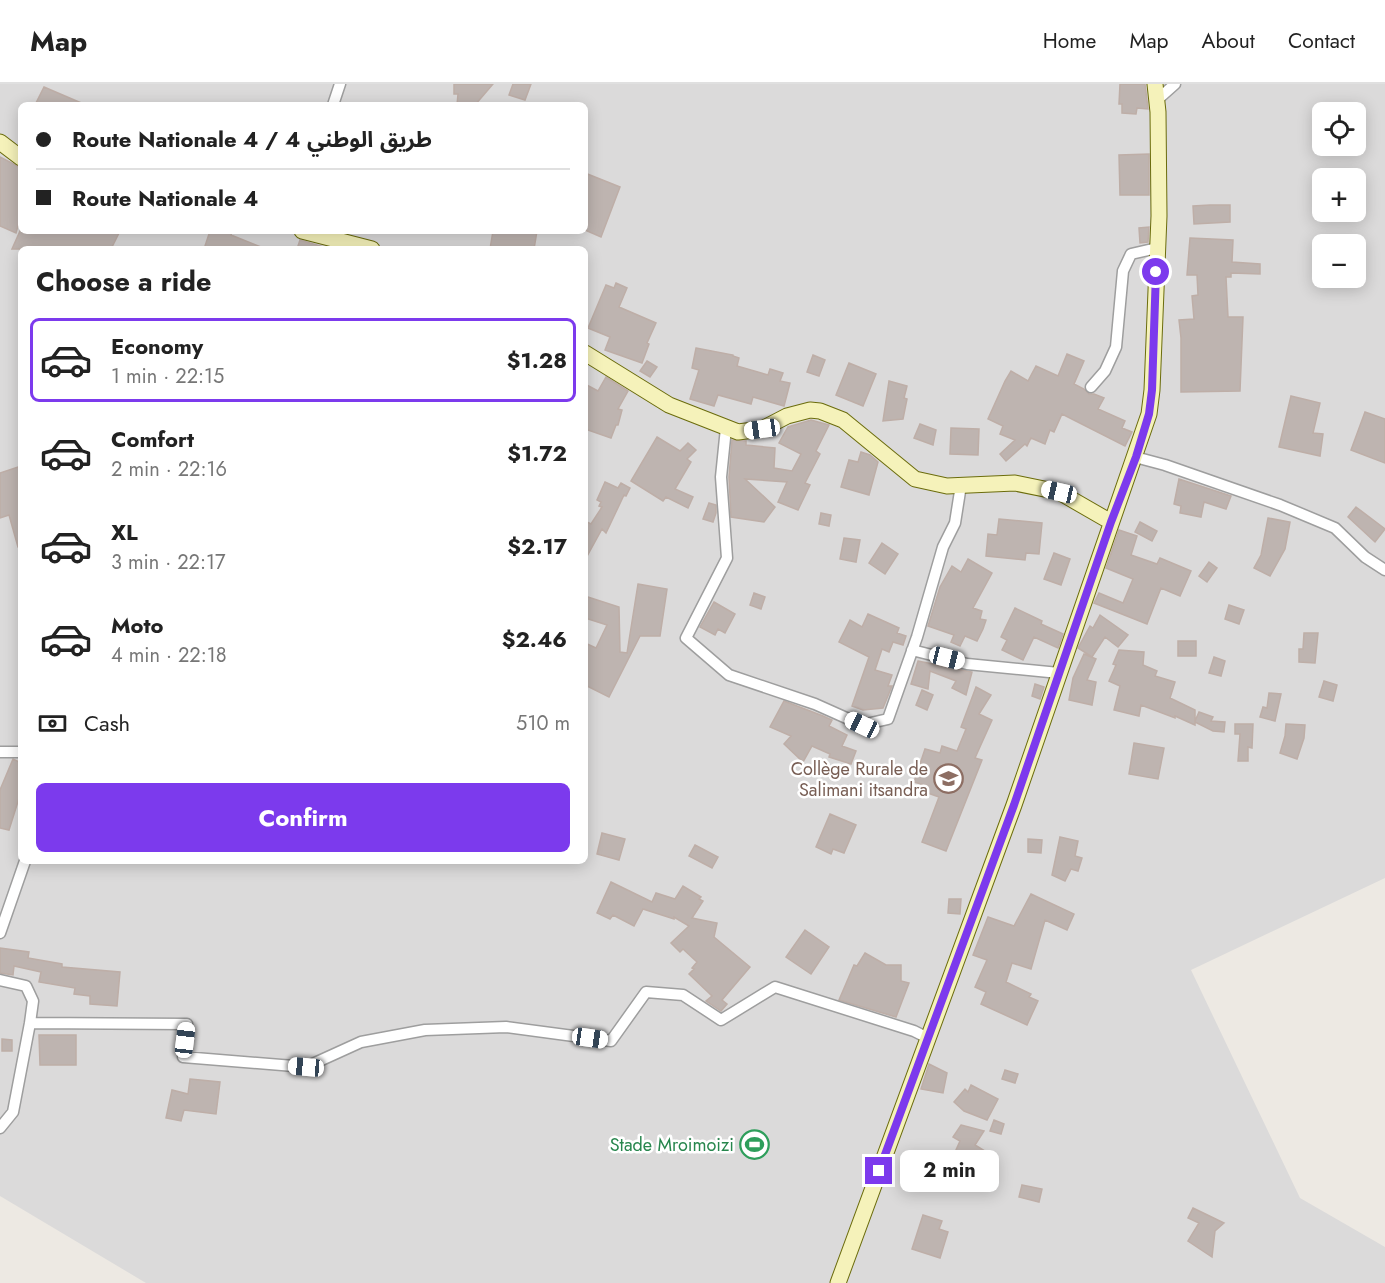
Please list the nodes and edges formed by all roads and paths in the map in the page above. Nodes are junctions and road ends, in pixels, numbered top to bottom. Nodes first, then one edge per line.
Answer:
1 (340, 84) edge
2 (1155, 84) edge
3 (1175, 84) edge
4 (1157, 100) junction
5 (334, 102) edge
6 (0, 142) edge
7 (18, 156) edge
8 (316, 234) edge
9 (362, 246) edge
10 (1157, 248) junction
11 (588, 355) edge
12 (1091, 387) dead end
13 (726, 428) junction
14 (1136, 457) junction
15 (961, 485) junction
16 (1111, 522) junction
17 (1385, 570) edge
18 (912, 650) junction
19 (1059, 673) junction
20 (0, 752) edge
21 (18, 752) edge
22 (24, 864) edge
23 (0, 933) edge
24 (0, 980) edge
25 (30, 1023) junction
26 (928, 1038) junction
27 (0, 1128) edge
28 (838, 1283) edge

1 - 5 street
2 - 4 main road
3 - 4 street
4 - 10 main road
6 - 7 main road
8 - 9 main road
10 - 12 street
10 - 14 main road
11 - 13 main road
13 - 15 main road
13 - 18 street
14 - 16 main road
14 - 17 street
15 - 16 main road
15 - 18 street
16 - 19 main road
18 - 19 street
19 - 26 main road
20 - 21 street
22 - 23 street
24 - 25 street
25 - 26 street
25 - 27 street
26 - 28 main road

